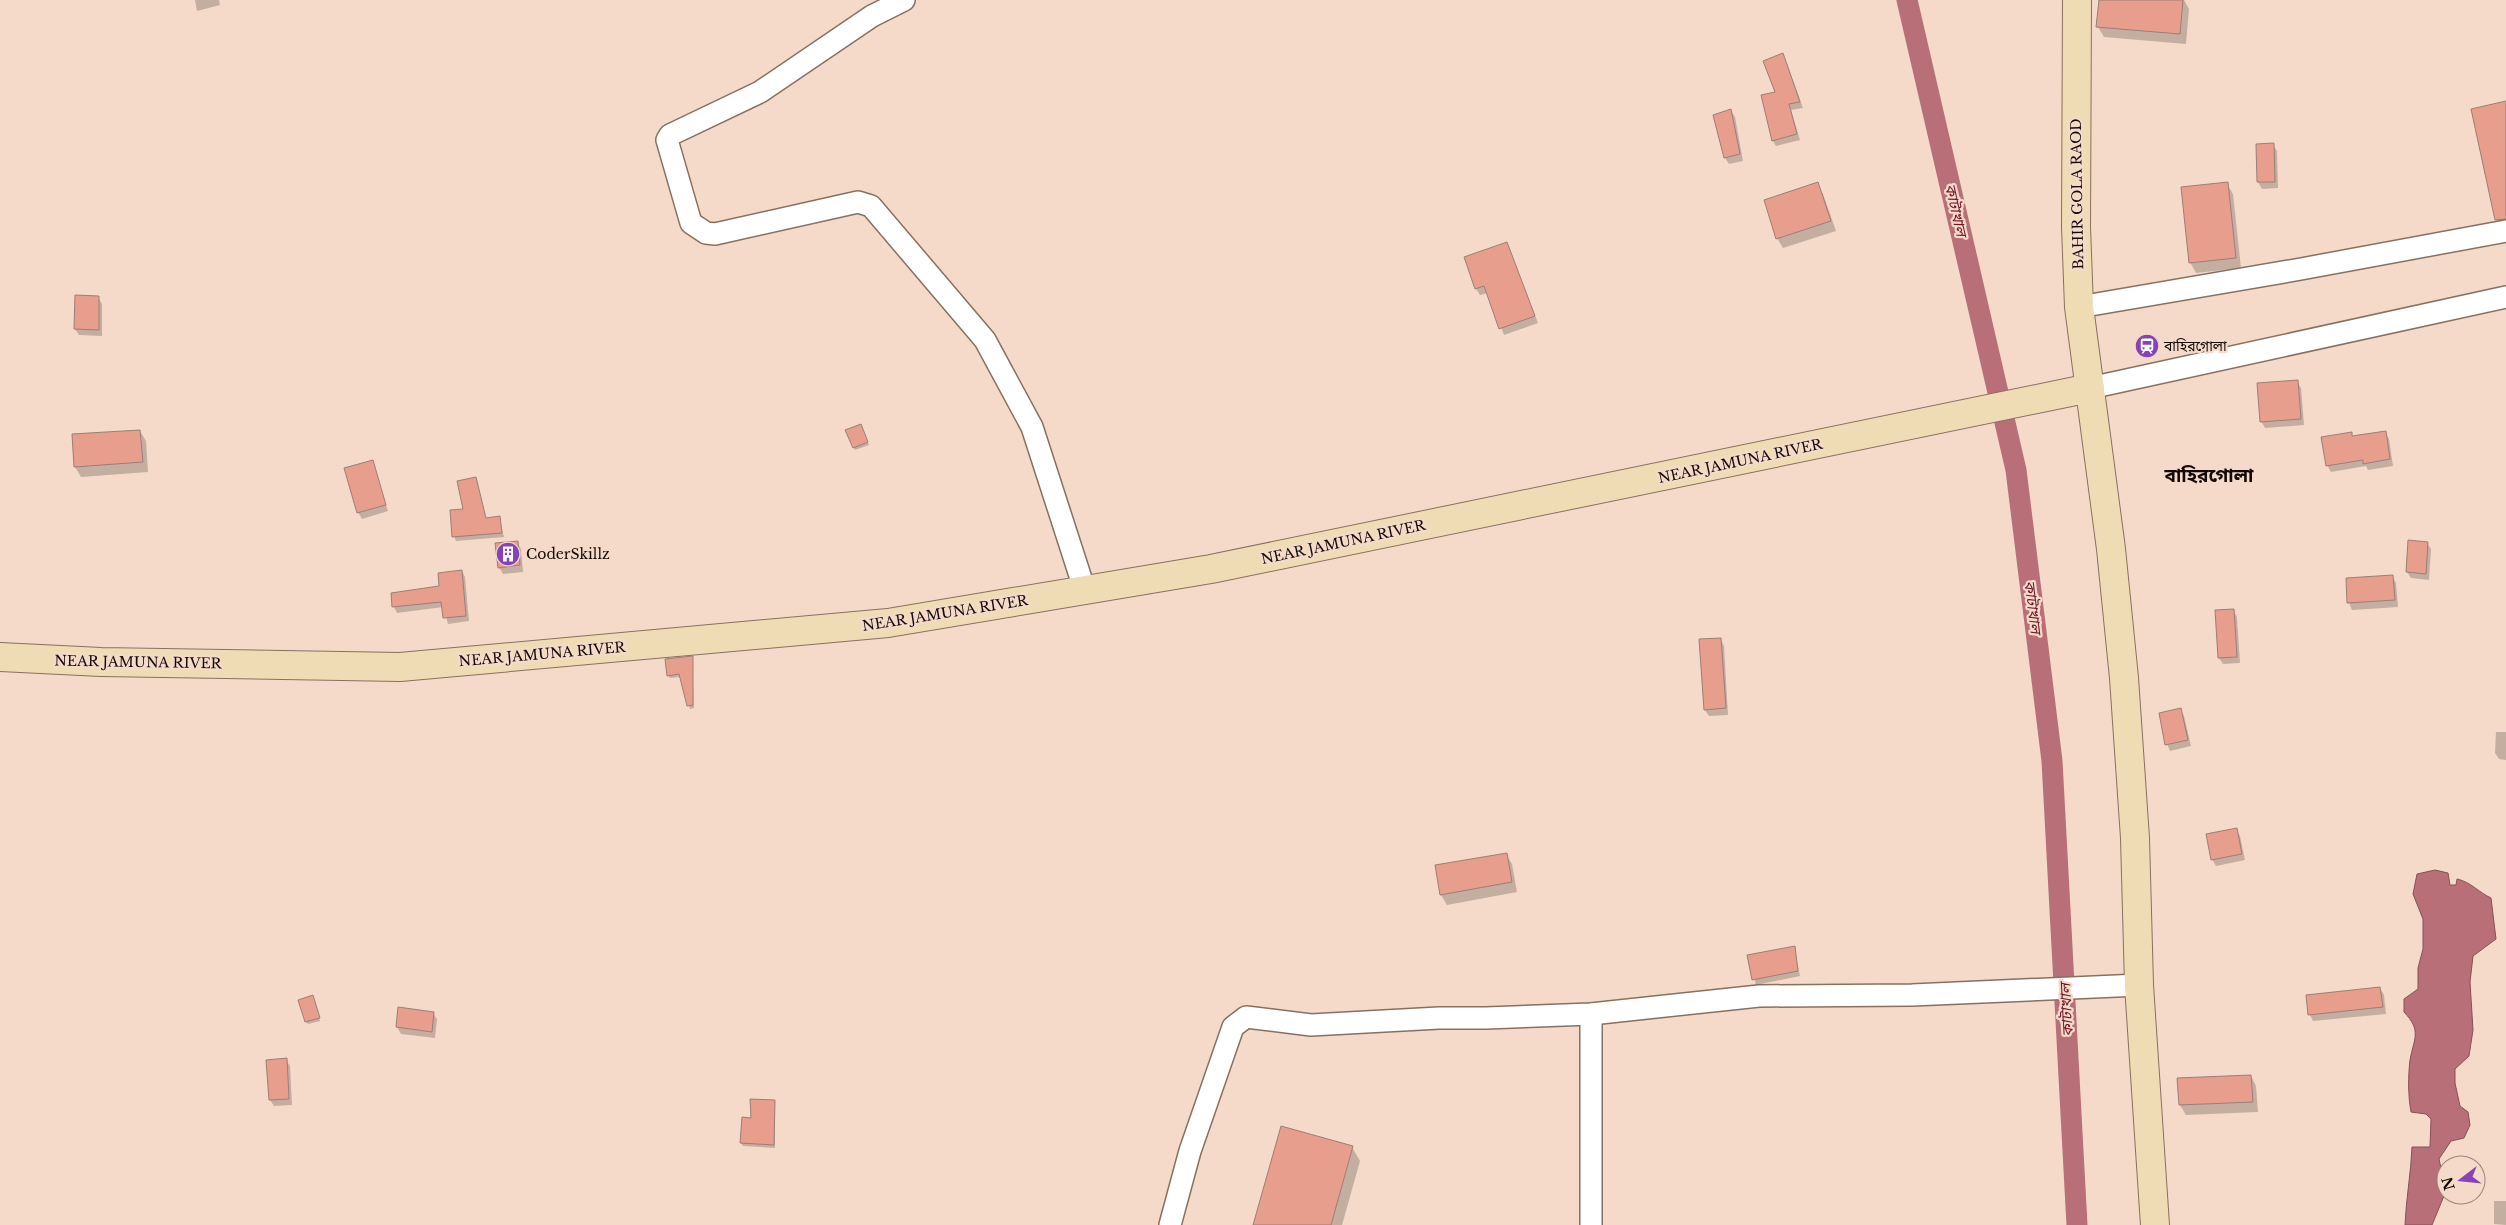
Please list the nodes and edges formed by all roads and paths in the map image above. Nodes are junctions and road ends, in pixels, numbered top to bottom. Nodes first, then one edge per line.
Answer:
1 (904, 0) edge
2 (2077, 0) edge
3 (2506, 230) edge
4 (2506, 297) edge
5 (2079, 307) junction
6 (2090, 388) junction
7 (1085, 591) junction
8 (0, 657) edge
9 (2128, 985) junction
10 (1591, 1014) junction
11 (1170, 1225) edge
12 (1591, 1225) edge
13 (2155, 1225) edge

1 - 7 street
2 - 5 street, BAHIR GOLA RAOD
3 - 5 street
4 - 6 street
5 - 6 street, BAHIR GOLA RAOD
6 - 7 street, NEAR JAMUNA RIVER
6 - 9 street, BAHIR GOLA RAOD
7 - 8 street, NEAR JAMUNA RIVER
9 - 10 street
9 - 13 street, BAHIR GOLA RAOD
10 - 11 street
10 - 12 street

